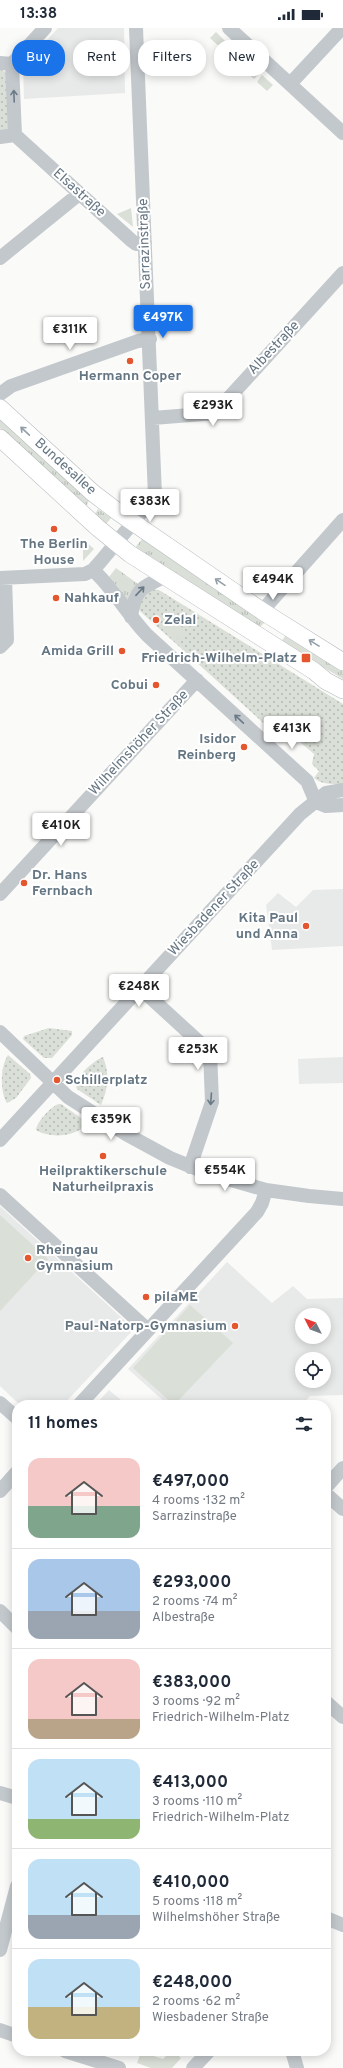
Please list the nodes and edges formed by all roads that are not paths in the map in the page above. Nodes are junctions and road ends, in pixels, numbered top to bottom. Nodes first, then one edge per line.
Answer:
1 (45, 28) edge
2 (136, 28) edge
3 (229, 28) edge
4 (342, 28) edge
5 (6, 64) edge
6 (290, 84) junction
7 (343, 133) edge
8 (15, 135) junction
9 (0, 137) edge
10 (79, 194) junction
11 (145, 244) junction
12 (0, 258) edge
13 (343, 273) edge
14 (150, 339) junction
15 (0, 394) edge
16 (0, 408) edge
17 (153, 418) junction
18 (0, 438) edge
19 (100, 499) junction
20 (85, 516) junction
21 (343, 520) edge
22 (133, 523) junction
23 (116, 543) junction
24 (93, 570) junction
25 (164, 577) junction
26 (2, 578) edge
27 (262, 611) junction
28 (131, 617) junction
29 (0, 647) edge
30 (343, 662) edge
31 (197, 680) junction
32 (343, 690) edge
33 (343, 790) edge
34 (316, 802) junction
35 (343, 805) edge
36 (0, 894) edge
37 (140, 988) junction
38 (0, 1032) edge
39 (54, 1082) junction
40 (0, 1140) edge
41 (190, 1167) junction
42 (266, 1190) junction
43 (0, 1195) edge
44 (343, 1199) edge
45 (148, 1330) junction
46 (84, 1400) edge
47 (0, 1403) edge
48 (12, 1414) edge
49 (343, 1468) edge
50 (12, 1478) edge
51 (331, 1481) edge
52 (0, 1491) edge
53 (331, 1498) edge
54 (343, 1509) edge
55 (0, 1611) edge
56 (12, 1623) edge
57 (331, 1707) edge
58 (343, 1718) edge
59 (0, 1793) edge
60 (12, 1797) edge
61 (10, 1911) edge
62 (0, 1950) edge
63 (0, 2030) edge
64 (12, 2034) edge
65 (81, 2056) edge
66 (204, 2056) edge
67 (294, 2056) edge
68 (119, 2068) edge
69 (193, 2068) edge
70 (298, 2068) edge

1 - 5 street
2 - 11 street, Sarrazinstraße
3 - 6 street
4 - 6 street
8 -> 5 street
6 - 7 street
8 - 9 street
8 - 10 street, Elsastraße
10 - 11 street, Elsastraße
10 - 12 street
11 - 14 street, Sarrazinstraße
13 - 17 street, Albestraße
14 - 15 street
14 - 17 street, Sarrazinstraße
19 -> 16 main road, Bundesallee
17 - 22 street, Sarrazinstraße
18 - 20 main road, Bundesallee
19 - 20 main road
19 - 22 main road, Bundesallee
20 - 23 main road, Bundesallee
21 - 27 street
22 - 23 street, Sarrazinstraße
27 -> 22 main road
23 - 24 street
23 - 25 main road
24 - 26 street
24 - 28 street
28 -> 25 street
25 - 32 main road
26 - 29 street
30 -> 27 main road
28 - 31 street
34 -> 31 street
31 - 36 street, Wilhelmshöher Straße
33 - 34 street
34 - 35 street
34 - 37 street, Wiesbadener Straße
37 - 39 street, Wiesbadener Straße
37 -> 41 street
38 - 39 street
39 - 40 street, Wiesbadener Straße
39 - 41 street
41 - 42 street
42 - 44 street
42 - 45 street
43 - 45 street
45 - 46 street
47 - 48 street
49 - 51 street
50 - 52 street
53 - 54 street
55 - 56 street
57 - 58 street
59 - 60 street
61 - 62 street
63 - 64 street
65 - 68 street
66 - 69 street
67 - 70 street

